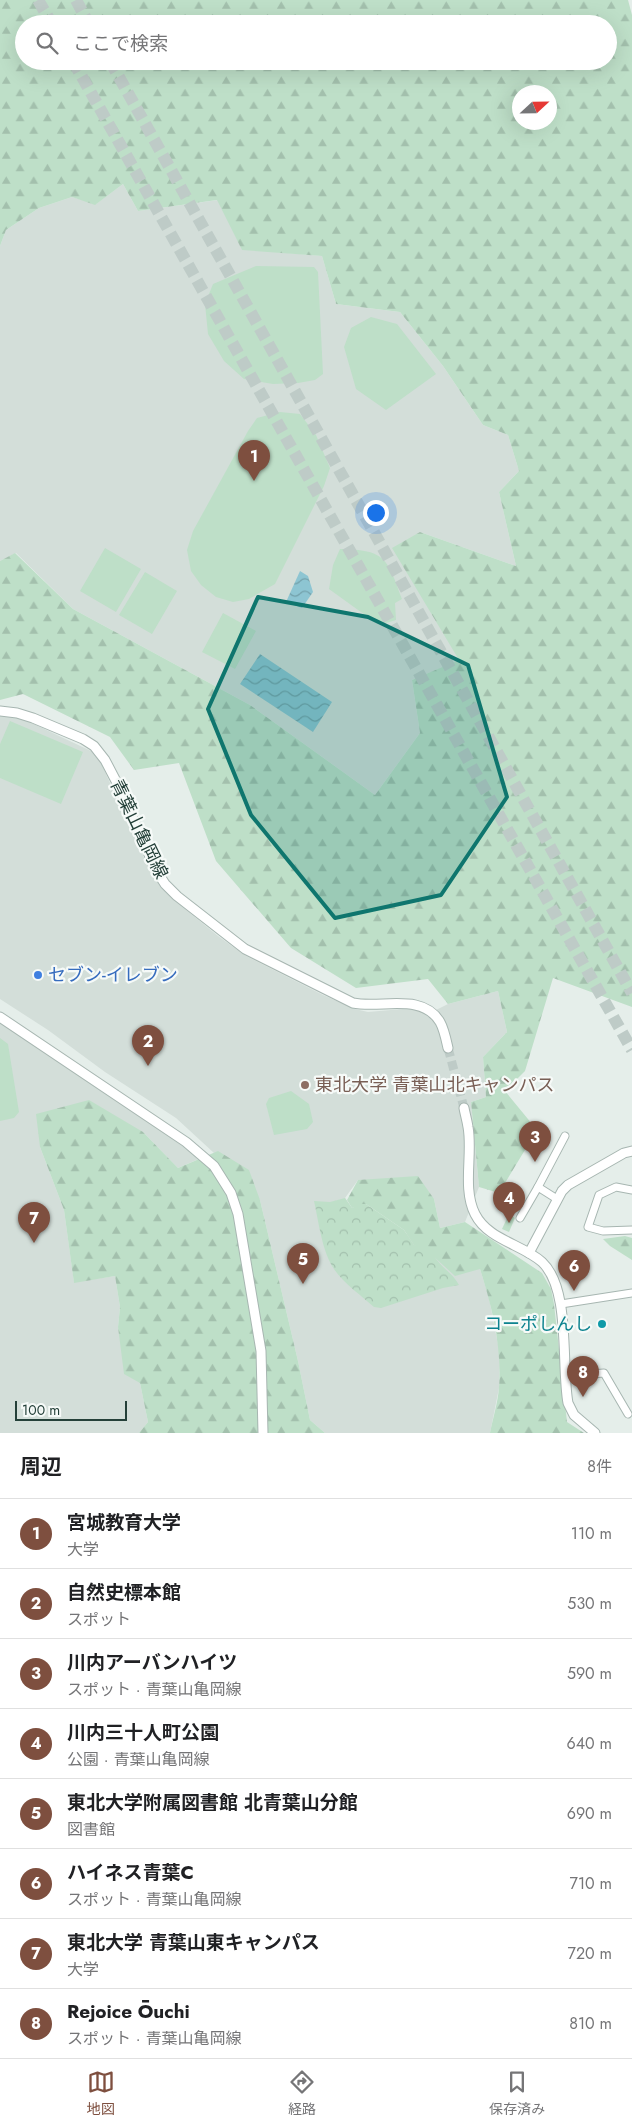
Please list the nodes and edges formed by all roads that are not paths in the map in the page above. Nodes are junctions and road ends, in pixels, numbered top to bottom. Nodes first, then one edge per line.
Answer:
1 (0, 711) edge
2 (0, 1017) edge
3 (448, 1048) tunnel mouth
4 (464, 1108) tunnel mouth
5 (566, 1136) dead end
6 (632, 1151) edge
7 (538, 1187) junction
8 (632, 1190) edge
9 (558, 1199) junction
10 (520, 1218) dead end
11 (632, 1230) edge
12 (528, 1253) junction
13 (632, 1293) edge
14 (561, 1304) junction
15 (565, 1376) junction
16 (628, 1414) dead end
17 (263, 1433) edge
18 (595, 1433) edge

1 - 3 street, 青葉山亀岡線
2 - 17 street
4 - 12 street
5 - 7 street
6 - 9 street
7 - 9 street
7 - 10 street
8 - 11 street
9 - 12 street
12 - 14 street
13 - 14 street
14 - 15 street
15 - 16 street
15 - 18 street

